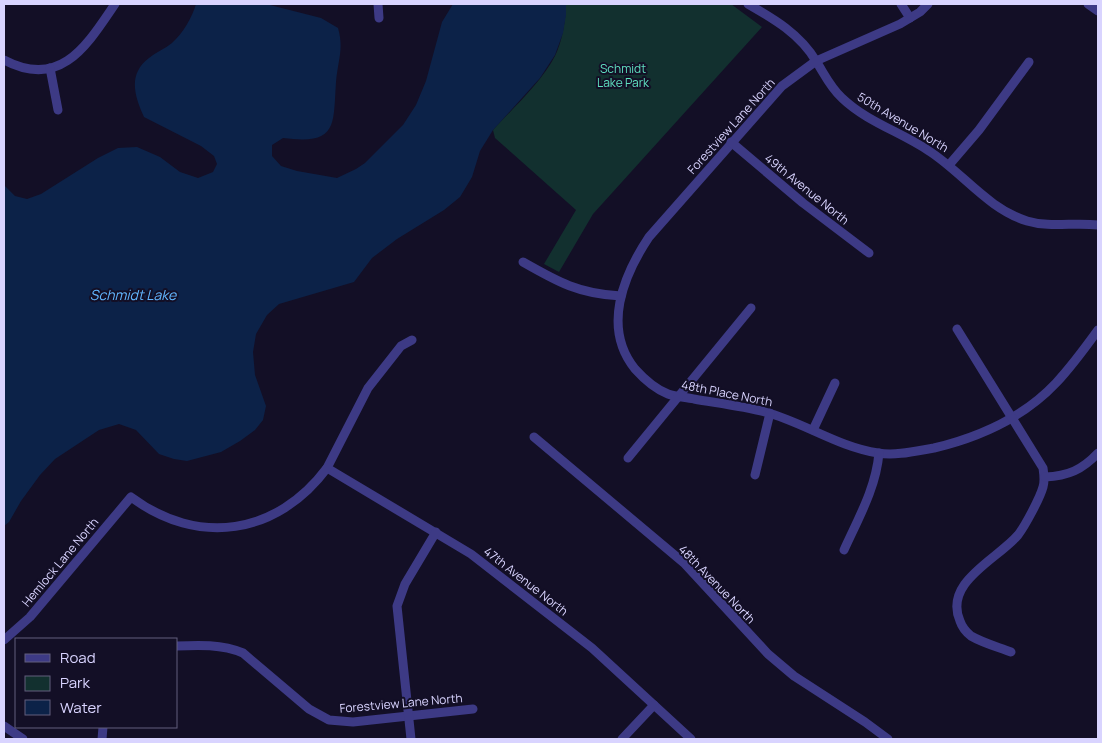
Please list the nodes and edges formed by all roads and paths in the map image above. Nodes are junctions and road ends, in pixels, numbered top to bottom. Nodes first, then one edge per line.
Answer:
1 (115, 4) edge
2 (378, 4) edge
3 (748, 4) edge
4 (901, 4) edge
5 (928, 4) edge
6 (1088, 4) edge
7 (1098, 10) edge
8 (379, 18) dead end
9 (910, 18) junction
10 (4, 60) edge
11 (816, 61) junction
12 (1029, 62) dead end
13 (50, 68) junction
14 (58, 110) dead end
15 (731, 142) junction
16 (949, 165) junction
17 (1098, 225) edge
18 (869, 253) dead end
19 (523, 262) dead end
20 (621, 296) junction
21 (751, 308) dead end
22 (958, 329) dead end
23 (1098, 330) edge
24 (412, 340) dead end
25 (835, 383) dead end
26 (679, 396) junction
27 (770, 413) junction
28 (1013, 418) junction
29 (813, 430) junction
30 (534, 437) dead end
31 (879, 453) junction
32 (1098, 453) edge
33 (628, 458) dead end
34 (327, 468) junction
35 (755, 475) dead end
36 (1045, 477) junction
37 (436, 532) junction
38 (844, 550) dead end
39 (4, 640) edge
40 (178, 646) edge
41 (1011, 652) dead end
42 (654, 705) junction
43 (473, 710) dead end
44 (408, 716) junction
45 (5, 730) edge
46 (23, 739) edge
47 (411, 739) edge
48 (622, 739) edge
49 (691, 739) edge
50 (888, 739) edge

1 - 13 street
2 - 8 street
3 - 11 street, 50th Avenue North
4 - 9 street
5 - 9 street, Forestview Lane North
6 - 7 street
9 - 11 street, Forestview Lane North
10 - 13 street
11 - 15 street, Forestview Lane North
11 - 16 street, 50th Avenue North
12 - 16 street
13 - 14 street
15 - 18 street, 49th Avenue North
15 - 20 street, Forestview Lane North
16 - 17 street, 50th Avenue North
19 - 20 street
20 - 26 street, 48th Place North
21 - 26 street
22 - 28 street
23 - 28 street, 48th Place North
24 - 34 street
25 - 29 street
26 - 27 street, 48th Place North
26 - 33 street
27 - 29 street, 48th Place North
27 - 35 street
28 - 31 street, 48th Place North
28 - 36 street
29 - 31 street, 48th Place North
30 - 50 street, 48th Avenue North
31 - 38 street
32 - 36 street
34 - 37 street, 47th Avenue North
34 - 39 street, Hemlock Lane North
36 - 41 street
37 - 42 street, 47th Avenue North
37 - 44 street
40 - 44 street, Forestview Lane North
42 - 48 street
42 - 49 street, 47th Avenue North
43 - 44 street, Forestview Lane North
44 - 47 street
45 - 46 street

